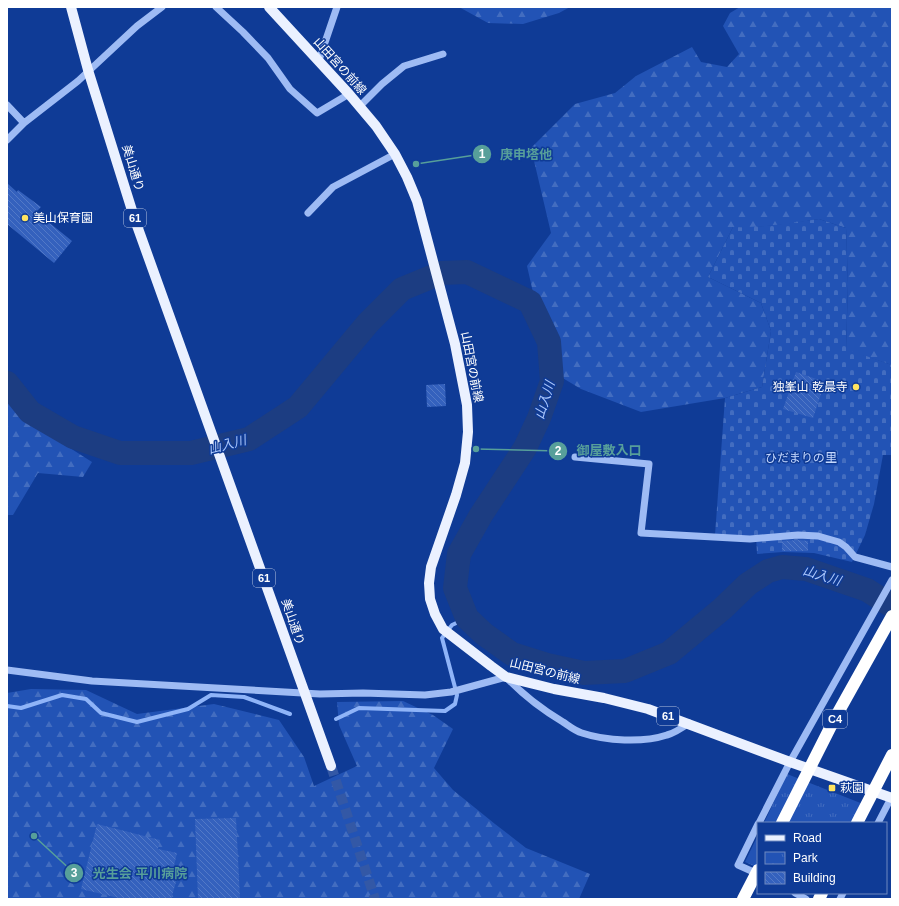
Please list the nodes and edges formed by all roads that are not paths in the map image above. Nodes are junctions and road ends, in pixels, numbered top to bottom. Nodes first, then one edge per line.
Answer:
1 (71, 7) edge
2 (162, 7) edge
3 (216, 7) edge
4 (269, 7) edge
5 (337, 7) edge
6 (443, 54) dead end
7 (319, 60) junction
8 (88, 70) junction
9 (349, 94) junction
10 (7, 105) edge
11 (359, 107) junction
12 (24, 123) junction
13 (7, 140) edge
14 (395, 154) junction
15 (308, 213) dead end
16 (575, 457) dead end
17 (892, 567) edge
18 (892, 580) edge
19 (892, 616) edge
20 (7, 670) edge
21 (506, 677) junction
22 (304, 693) junction
23 (689, 723) junction
24 (892, 755) edge
25 (790, 762) junction
26 (331, 766) tunnel mouth
27 (891, 798) edge
28 (759, 822) edge
29 (783, 822) edge
30 (858, 822) edge
31 (879, 822) edge
32 (757, 826) edge
33 (757, 872) edge
34 (757, 874) edge
35 (797, 894) edge
36 (744, 897) edge
37 (806, 899) edge

1 - 8 main road, 美山通り / 61
2 - 8 street
3 - 9 street
4 - 7 main road, 山田宮の前線 / 61
5 - 7 street
6 - 11 street
7 - 9 main road, 山田宮の前線 / 61
8 - 12 street
8 - 22 main road, 美山通り / 61
9 - 11 main road, 山田宮の前線 / 61
10 - 12 street
11 - 14 main road, 山田宮の前線 / 61
12 - 13 street
14 - 15 street
14 - 21 main road, 山田宮の前線 / 61
16 - 17 street
18 - 25 street
19 - 29 highway, C4
20 - 22 street
21 - 22 street
21 - 23 main road, 山田宮の前線 / 61
21 - 23 street, 61
22 - 26 main road, 美山通り / 61
23 - 25 main road, 山田宮の前線 / 61
24 - 30 highway
25 - 27 main road, 山田宮の前線 / 61
25 - 28 street
27 - 31 street
32 - 34 street
33 - 36 highway
35 - 37 street

